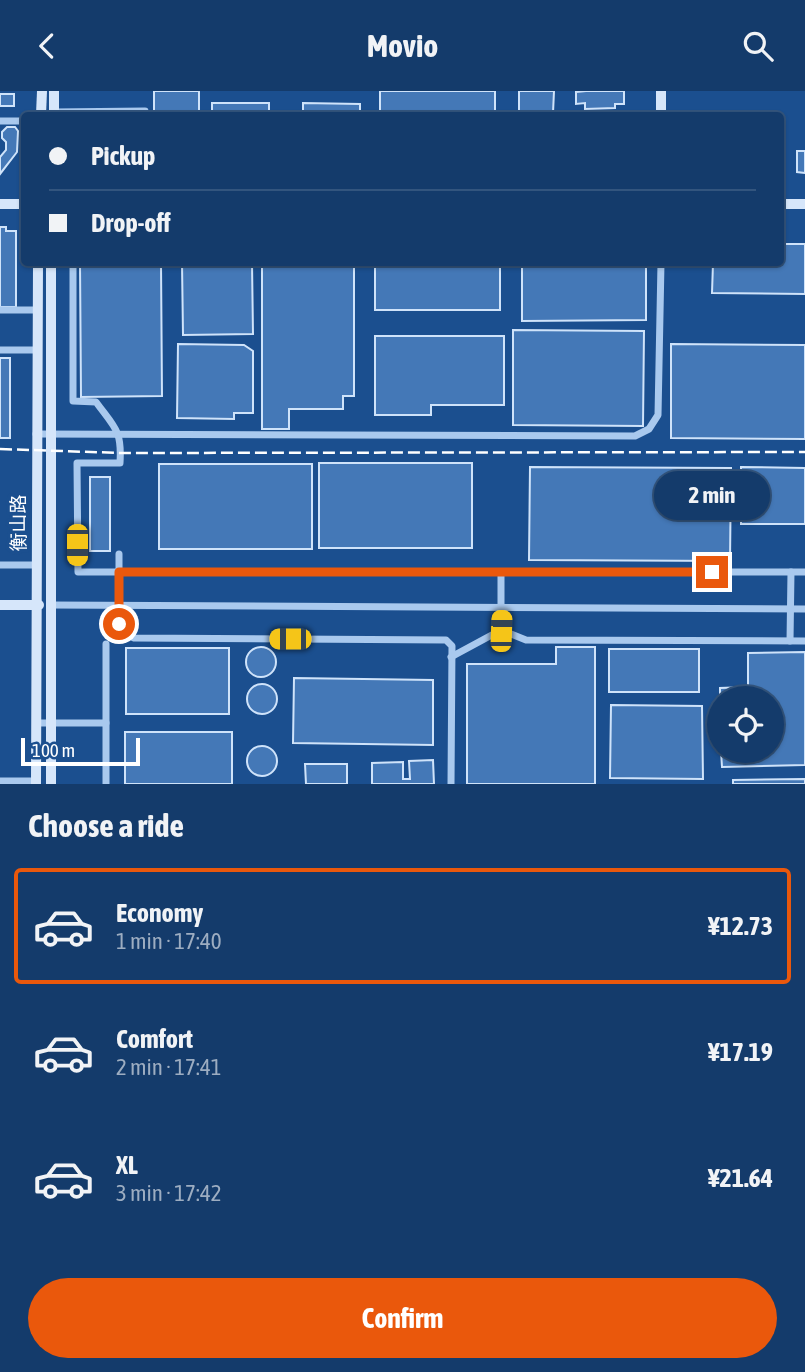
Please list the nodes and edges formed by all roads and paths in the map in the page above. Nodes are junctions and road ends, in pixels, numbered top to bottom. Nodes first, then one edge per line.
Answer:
1 (42, 91) edge
2 (54, 91) edge
3 (661, 91) edge
4 (145, 111) dead end
5 (41, 112) edge
6 (54, 112) edge
7 (115, 112) edge
8 (661, 112) edge
9 (0, 121) edge
10 (21, 121) edge
11 (0, 204) edge
12 (21, 204) edge
13 (784, 204) edge
14 (805, 204) edge
15 (38, 266) edge
16 (51, 266) edge
17 (73, 266) edge
18 (660, 266) edge
19 (0, 310) edge
20 (37, 310) junction
21 (37, 350) junction
22 (0, 351) edge
23 (36, 434) junction
24 (51, 434) junction
25 (120, 434) junction
26 (119, 554) dead end
27 (0, 565) edge
28 (35, 565) junction
29 (119, 572) junction
30 (501, 572) junction
31 (791, 572) junction
32 (805, 572) edge
33 (0, 605) edge
34 (35, 605) junction
35 (51, 605) junction
36 (119, 606) junction
37 (502, 608) junction
38 (790, 609) junction
39 (805, 609) edge
40 (501, 631) junction
41 (790, 641) junction
42 (805, 641) edge
43 (106, 644) dead end
44 (452, 657) junction
45 (36, 723) junction
46 (51, 723) junction
47 (106, 723) junction
48 (0, 781) edge
49 (36, 783) edge
50 (51, 784) edge
51 (106, 784) edge
52 (451, 784) edge

1 - 5 street
2 - 6 street
3 - 8 street
4 - 7 street
9 - 10 street
11 - 12 street
13 - 14 street
15 - 20 street, 衡山路
16 - 24 street, 衡山路
17 - 25 street
18 - 25 street
19 - 20 street
20 - 21 street, 衡山路
21 - 22 street
21 - 23 street, 衡山路
23 - 24 street
23 - 28 street, 衡山路
24 - 25 street
24 - 35 street, 衡山路
25 - 29 street
26 - 29 street
27 - 28 street
28 - 34 street, 衡山路
29 - 30 street
29 - 36 street
30 - 31 street
30 - 37 street
31 - 32 street
31 - 38 street
33 - 34 street
34 - 35 street
34 - 45 street, 衡山路
35 - 36 street
35 - 46 street, 衡山路
36 - 37 street
36 - 44 street
37 - 38 street
37 - 40 street
38 - 39 street
38 - 41 street
40 - 41 street
40 - 44 street
41 - 42 street
43 - 47 street
44 - 52 street
45 - 46 street
45 - 49 street, 衡山路
46 - 47 street
46 - 50 street, 衡山路
47 - 51 street
48 - 49 street

